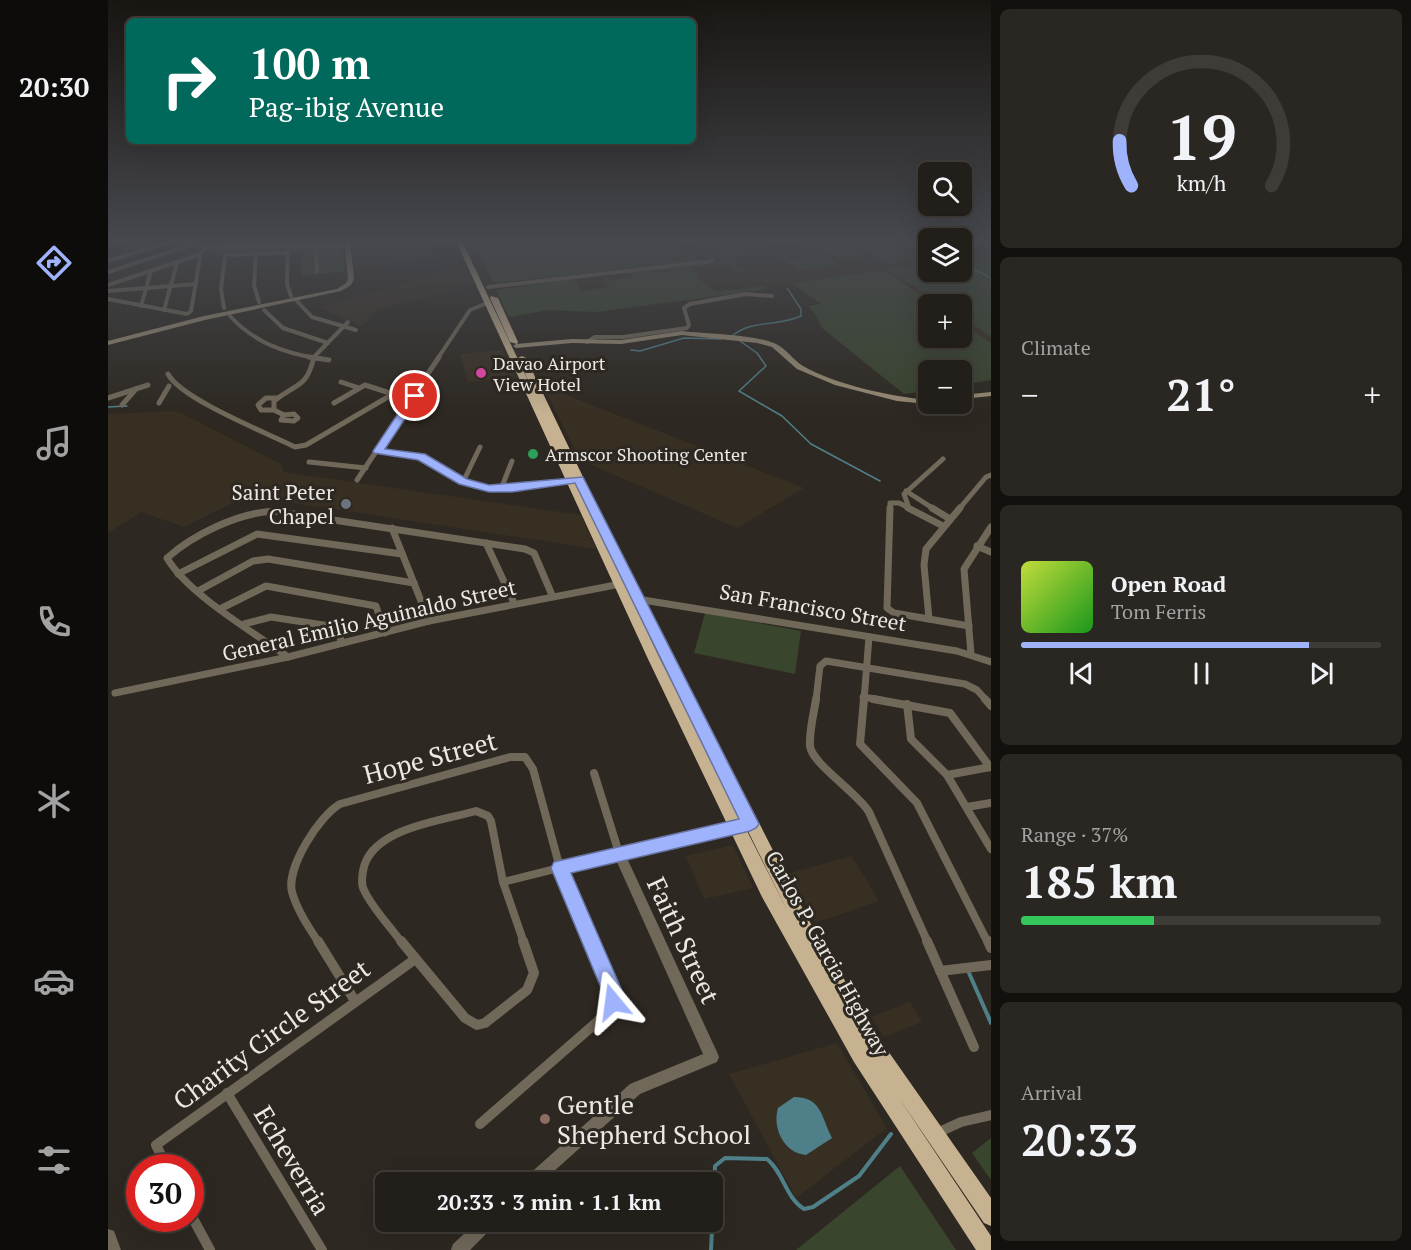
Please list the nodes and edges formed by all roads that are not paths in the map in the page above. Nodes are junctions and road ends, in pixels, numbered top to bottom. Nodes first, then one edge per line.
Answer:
1 (120, 297) edge
2 (143, 297) edge
3 (168, 297) edge
4 (194, 297) edge
5 (222, 297) edge
6 (258, 297) edge
7 (297, 297) edge
8 (481, 297) edge
9 (487, 297) edge
10 (725, 297) edge
11 (293, 298) junction
12 (108, 299) edge
13 (119, 302) junction
14 (259, 302) dead end
15 (141, 306) junction
16 (224, 308) dead end
17 (164, 310) junction
18 (264, 310) dead end
19 (230, 316) dead end
20 (500, 319) junction
21 (348, 322) dead end
22 (343, 328) junction
23 (357, 330) dead end
24 (587, 342) junction
25 (108, 343) edge
26 (328, 343) junction
27 (516, 346) junction
28 (313, 358) junction
29 (329, 360) dead end
30 (519, 362) junction
31 (168, 374) dead end
32 (341, 382) dead end
33 (148, 386) dead end
34 (169, 386) dead end
35 (359, 388) junction
36 (136, 389) junction
37 (184, 391) junction
38 (165, 392) junction
39 (393, 394) junction
40 (991, 394) edge
41 (415, 396) junction
42 (972, 396) edge
43 (108, 398) edge
44 (278, 398) junction
45 (918, 401) edge
46 (159, 403) dead end
47 (334, 403) dead end
48 (122, 405) dead end
49 (274, 410) junction
50 (284, 415) dead end
51 (480, 447) dead end
52 (378, 451) junction
53 (943, 459) dead end
54 (512, 461) dead end
55 (309, 462) dead end
56 (366, 468) junction
57 (991, 475) edge
58 (357, 480) dead end
59 (575, 480) junction
60 (463, 482) junction
61 (501, 489) junction
62 (906, 491) junction
63 (909, 508) junction
64 (950, 519) junction
65 (943, 526) junction
66 (991, 527) edge
67 (392, 528) junction
68 (486, 543) junction
69 (977, 546) junction
70 (991, 552) edge
71 (402, 554) junction
72 (178, 574) junction
73 (414, 583) junction
74 (625, 583) junction
75 (198, 591) junction
76 (552, 596) junction
77 (634, 600) junction
78 (514, 603) junction
79 (222, 608) junction
80 (928, 619) junction
81 (429, 621) junction
82 (244, 624) junction
83 (969, 626) junction
84 (385, 633) junction
85 (869, 637) junction
86 (342, 643) junction
87 (971, 654) junction
88 (288, 657) junction
89 (991, 662) edge
90 (866, 666) junction
91 (115, 693) dead end
92 (863, 697) junction
93 (908, 704) junction
94 (991, 706) edge
95 (990, 767) edge
96 (594, 773) dead end
97 (947, 774) junction
98 (991, 803) edge
99 (967, 807) junction
100 (743, 825) junction
101 (990, 843) edge
102 (619, 854) junction
103 (560, 868) junction
104 (503, 882) junction
105 (795, 927) junction
106 (991, 948) edge
107 (414, 960) junction
108 (991, 965) edge
109 (940, 971) junction
110 (355, 1000) junction
111 (974, 1047) dead end
112 (227, 1093) junction
113 (991, 1115) edge
114 (480, 1125) dead end
115 (933, 1135) junction
116 (916, 1143) junction
117 (160, 1154) edge
118 (542, 1172) edge
119 (991, 1216) edge
120 (200, 1232) edge
121 (478, 1232) edge
122 (108, 1237) edge
123 (113, 1250) edge
124 (210, 1250) edge
125 (322, 1250) edge
126 (459, 1250) edge
127 (987, 1250) edge

1 - 13 street
2 - 15 street
3 - 17 street
4 - 17 street
5 - 16 street
6 - 14 street
7 - 11 main road
8 - 41 street
9 - 20 highway, Carlos P. Garcia Highway
10 - 24 street
11 - 22 street
11 - 25 main road
12 - 13 street
13 - 15 street
15 - 17 street
18 - 26 street
19 - 28 street
20 - 27 highway, Carlos P. Garcia Highway
20 - 30 highway, Carlos P. Garcia Highway
21 - 22 street
22 - 23 street
22 - 26 street
24 - 27 main road
24 - 45 main road
26 - 28 street
27 - 30 highway, Carlos P. Garcia Highway
28 - 29 street
28 - 44 street
30 - 59 highway, Carlos P. Garcia Highway
31 - 37 street
32 - 35 street
33 - 36 street
34 - 38 street
35 - 39 street
35 - 47 street
36 - 43 street
36 - 48 street
37 - 38 street
37 - 39 street
38 - 46 street
39 - 41 street
40 - 42 main road
41 - 52 street
44 - 49 street
44 - 49 street
49 - 50 street
51 - 60 street
52 - 56 street
52 - 60 street
53 - 62 street
54 - 61 street
55 - 56 street
56 - 58 street
57 - 64 street
59 - 61 street
59 - 74 highway, Carlos P. Garcia Highway
60 - 61 street
62 - 63 street
62 - 64 street
63 - 65 street
63 - 80 street
64 - 65 street
65 - 80 street
66 - 69 street
67 - 68 street
67 - 71 street
67 - 72 street
68 - 76 street
68 - 78 street
69 - 70 street
69 - 83 street
71 - 72 street
71 - 73 street
72 - 75 street
73 - 75 street
73 - 81 street
74 - 76 street, General Emilio Aguinaldo Street
74 - 77 highway, Carlos P. Garcia Highway
75 - 79 street
76 - 78 street, General Emilio Aguinaldo Street
77 - 85 street, San Francisco Street
77 - 100 highway, Carlos P. Garcia Highway
78 - 81 street, General Emilio Aguinaldo Street
79 - 82 street
79 - 84 street
80 - 83 street
81 - 84 street, General Emilio Aguinaldo Street
82 - 86 street
82 - 88 street
83 - 87 street
84 - 86 street, General Emilio Aguinaldo Street
85 - 87 street, San Francisco Street
85 - 90 street
86 - 88 street, General Emilio Aguinaldo Street
87 - 89 street, San Francisco Street
88 - 91 street, General Emilio Aguinaldo Street
90 - 92 street
90 - 94 street
90 - 109 street
92 - 93 street
92 - 106 street
93 - 95 street
93 - 97 street
95 - 97 street
96 - 102 street, Faith Street
97 - 99 street
98 - 99 street
99 - 101 street
100 - 102 street
100 - 105 highway, Carlos P. Garcia Highway
102 - 103 street
102 - 118 street, Faith Street
103 - 104 street
103 - 110 street, Hope Street
103 - 114 street, Hope Street
104 - 107 street
104 - 107 street
105 - 115 highway, Carlos P. Garcia Highway
105 - 116 highway, Carlos P. Garcia Highway
107 - 110 street, Charity Circle Street
108 - 109 street
109 - 111 street
110 - 112 street, Charity Circle Street
112 - 117 street, Charity Circle Street
112 - 125 street, Echeverria
113 - 115 street
115 - 116 street
115 - 119 highway, Carlos P. Garcia Highway
116 - 127 highway, Carlos P. Garcia Highway
120 - 124 street
121 - 126 street
122 - 123 street

